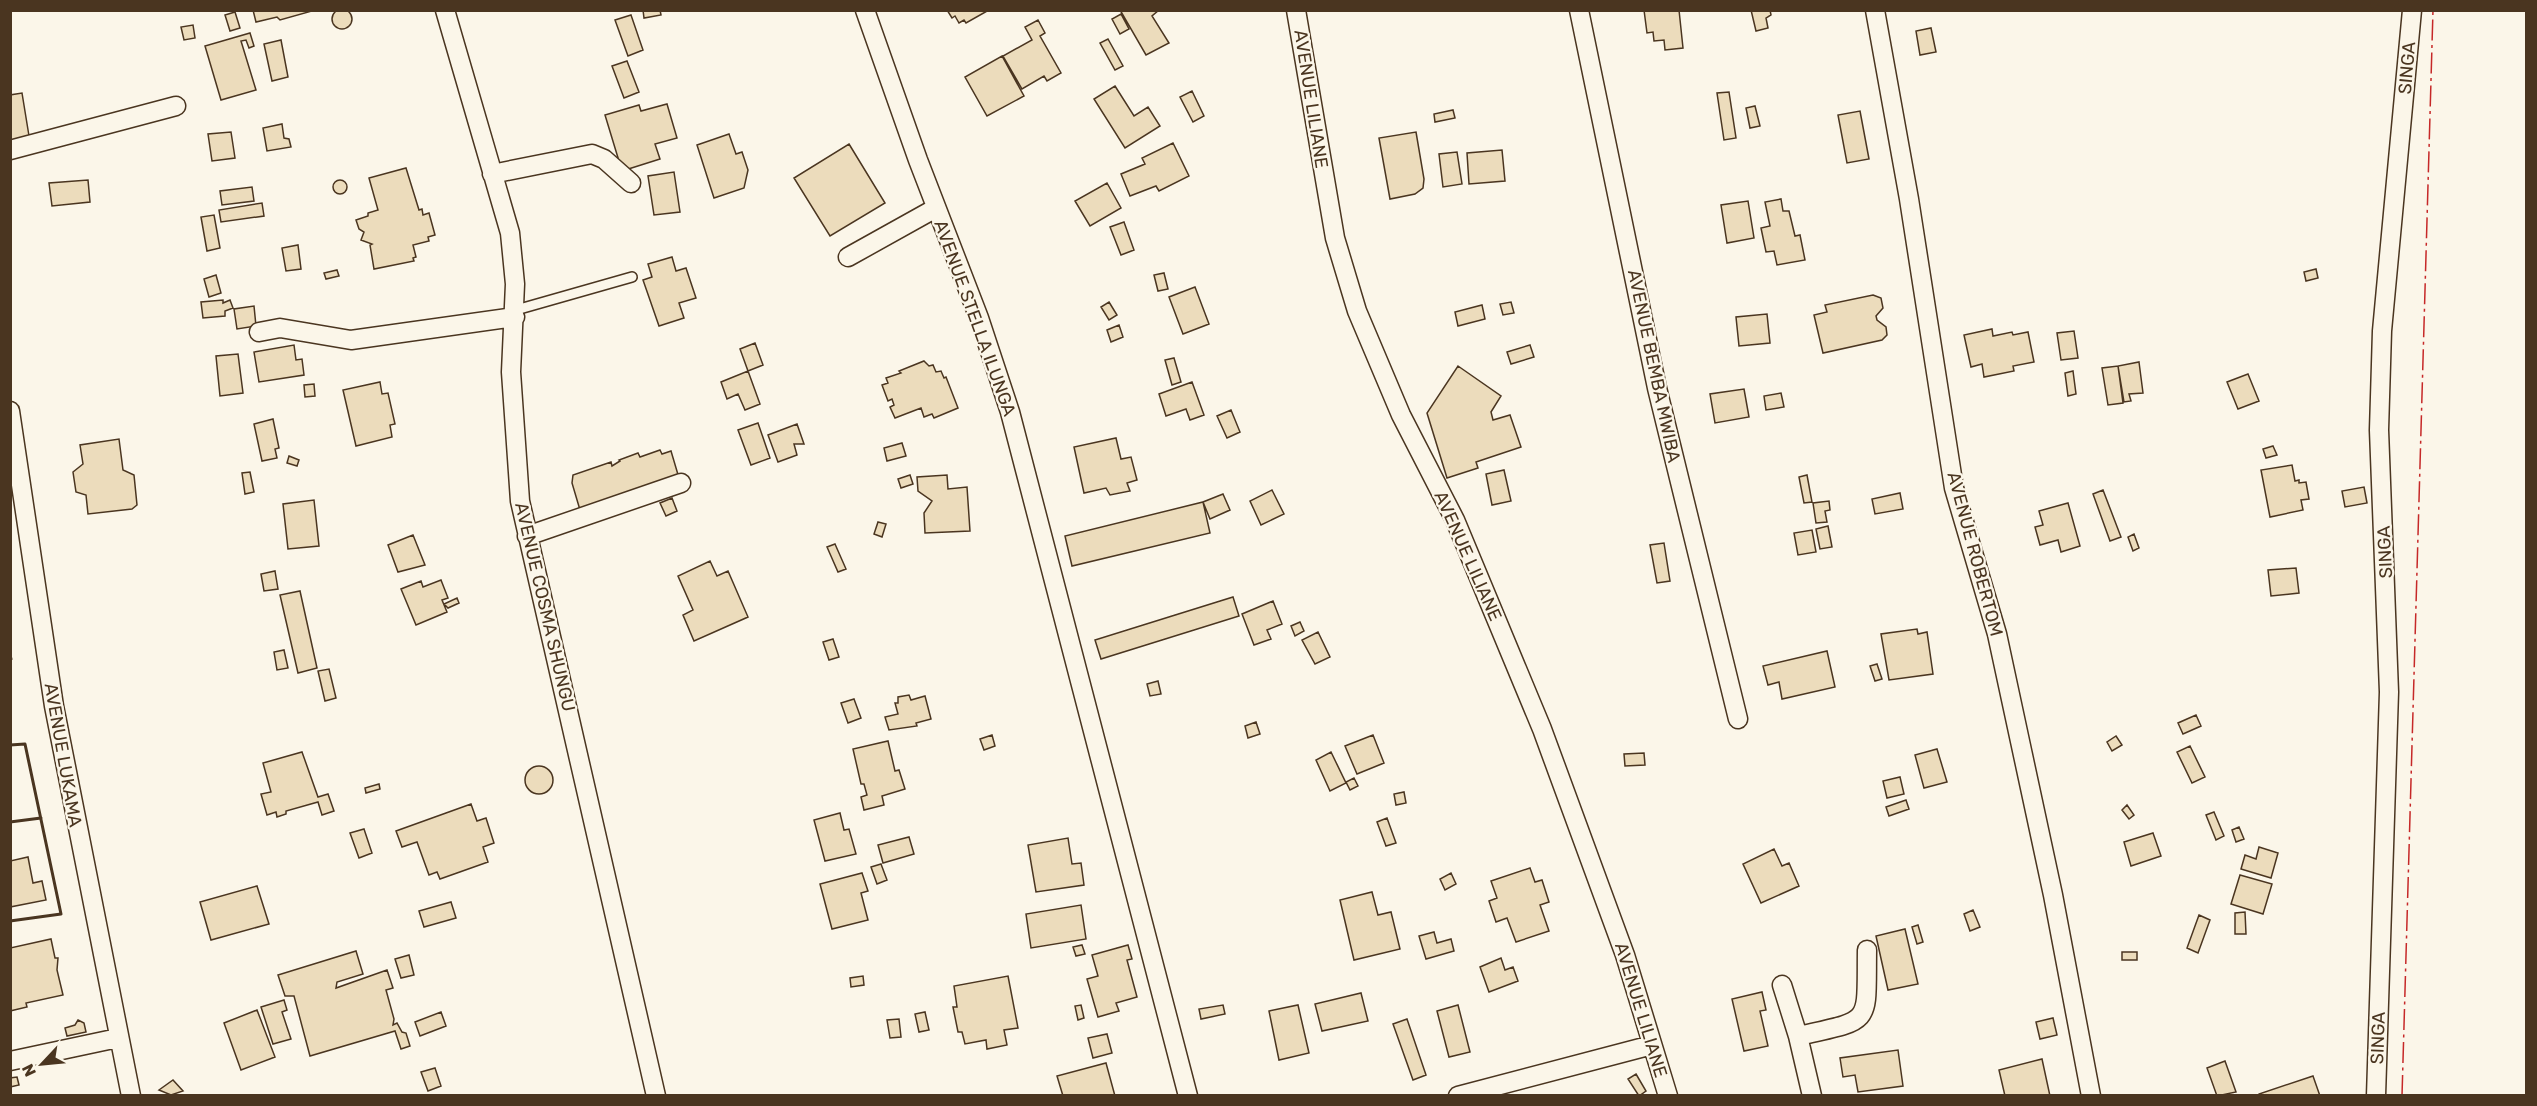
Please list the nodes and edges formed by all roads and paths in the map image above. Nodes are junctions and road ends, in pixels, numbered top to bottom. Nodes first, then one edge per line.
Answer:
1 (445, 10) edge
2 (865, 10) edge
3 (1296, 10) edge
4 (1579, 10) edge
5 (1875, 10) edge
6 (2412, 10) edge
7 (176, 106) dead end
8 (10, 150) edge
9 (492, 174) junction
10 (631, 183) dead end
11 (936, 208) junction
12 (848, 257) dead end
13 (632, 277) dead end
14 (515, 313) junction
15 (260, 332) dead end
16 (10, 411) edge
17 (681, 483) dead end
18 (527, 536) junction
19 (1738, 718) dead end
20 (1867, 950) dead end
21 (1782, 985) dead end
22 (1798, 1036) junction
23 (118, 1038) junction
24 (1652, 1045) junction
25 (10, 1061) edge
26 (131, 1095) edge
27 (656, 1095) edge
28 (1188, 1095) edge
29 (1458, 1095) edge
30 (1668, 1095) edge
31 (1812, 1095) edge
32 (2091, 1095) edge
33 (2376, 1095) edge

1 - 9 street, AVENUE COSMA SHUNGU
2 - 11 street, AVENUE STELLA ILUNGA
3 - 24 street, AVENUE LILIANE
4 - 19 street, AVENUE BEMBA MWIBA
5 - 32 street, AVENUE ROBERTOM
6 - 33 street, SINGA
7 - 8 street
9 - 10 street
9 - 14 street, AVENUE COSMA SHUNGU
11 - 12 street
11 - 28 street, AVENUE STELLA ILUNGA
13 - 14 lane
14 - 15 street
14 - 18 street, AVENUE COSMA SHUNGU
16 - 23 street, AVENUE LUKAMA
17 - 18 street
18 - 27 street, AVENUE COSMA SHUNGU
20 - 22 street
21 - 22 street
22 - 31 street
23 - 25 street
23 - 26 street, AVENUE LUKAMA
24 - 29 street
24 - 30 street, AVENUE LILIANE

